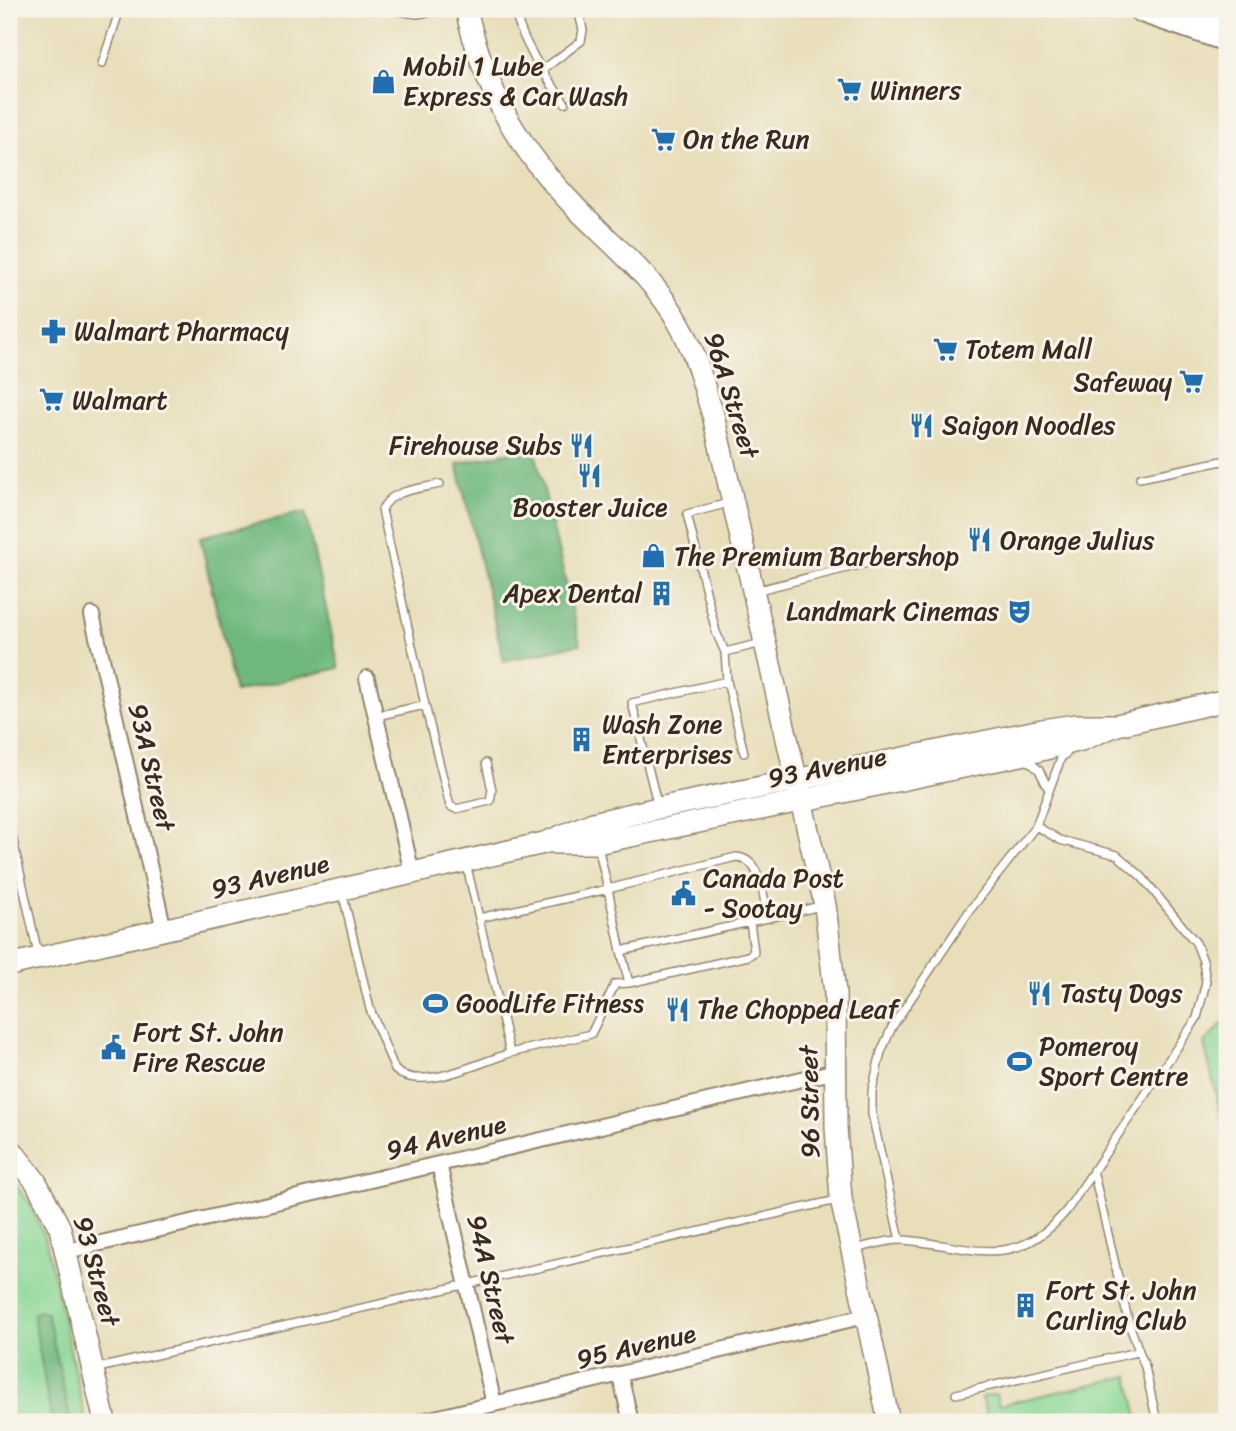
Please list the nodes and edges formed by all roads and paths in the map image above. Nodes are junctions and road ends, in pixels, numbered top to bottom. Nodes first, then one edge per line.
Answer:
1 (120, 9) edge
2 (386, 9) edge
3 (449, 9) edge
4 (466, 9) edge
5 (514, 9) edge
6 (578, 9) edge
7 (1142, 9) edge
8 (1212, 9) edge
9 (1227, 14) edge
10 (1227, 38) edge
11 (102, 64) dead end
12 (541, 71) junction
13 (565, 103) dead end
14 (1227, 460) edge
15 (1140, 478) dead end
16 (440, 484) dead end
17 (733, 502) junction
18 (900, 555) dead end
19 (754, 591) junction
20 (92, 614) dead end
21 (766, 642) junction
22 (726, 652) junction
23 (367, 678) dead end
24 (727, 681) junction
25 (1227, 700) edge
26 (425, 705) junction
27 (375, 716) junction
28 (1117, 725) junction
29 (1081, 740) junction
30 (744, 753) dead end
31 (1021, 755) junction
32 (486, 763) dead end
33 (797, 779) junction
34 (1048, 788) junction
35 (803, 801) junction
36 (658, 808) junction
37 (9, 822) edge
38 (1036, 826) junction
39 (544, 843) junction
40 (597, 843) junction
41 (465, 861) junction
42 (412, 873) junction
43 (342, 888) junction
44 (607, 888) junction
45 (825, 905) junction
46 (479, 918) junction
47 (768, 918) junction
48 (750, 922) junction
49 (164, 929) junction
50 (621, 951) junction
51 (39, 958) junction
52 (9, 965) edge
53 (629, 983) junction
54 (510, 1052) junction
55 (836, 1071) junction
56 (9, 1147) edge
57 (439, 1164) junction
58 (1093, 1170) junction
59 (841, 1199) junction
60 (900, 1240) junction
61 (851, 1250) junction
62 (67, 1251) junction
63 (467, 1282) junction
64 (865, 1316) junction
65 (1137, 1352) junction
66 (93, 1369) junction
67 (620, 1375) junction
68 (956, 1394) dead end
69 (494, 1404) junction
70 (105, 1422) edge
71 (418, 1422) edge
72 (631, 1422) edge
73 (889, 1422) edge
74 (1157, 1422) edge

1 - 11 lane
2 - 3 lane
4 - 17 main road, 96A Street
5 - 12 lane
6 - 12 lane
7 - 10 highway
8 - 9 highway
12 - 13 lane
14 - 15 lane
16 - 26 lane
17 - 19 main road, 96A Street
17 - 22 lane
18 - 19 lane
19 - 21 main road, 96A Street
20 - 49 street, 93A Street
21 - 22 lane
21 - 33 main road, 96A Street
22 - 24 lane
23 - 27 street
24 - 30 lane
24 - 36 lane
25 - 28 main road, 93 Avenue
26 - 27 lane
26 - 32 lane
27 - 42 street
28 - 29 main road, 93 Avenue
28 - 33 main road, 93 Avenue
29 - 31 main road, 93 Avenue
29 - 34 lane
31 - 34 lane
31 - 35 main road, 93 Avenue
33 - 35 main road, 96 Street
33 - 36 main road, 93 Avenue
34 - 38 lane
35 - 40 main road, 93 Avenue
35 - 45 main road, 96 Street
36 - 39 main road, 93 Avenue
37 - 51 lane
38 - 58 lane
38 - 60 lane
39 - 40 main road, 93 Avenue
39 - 41 main road, 93 Avenue
40 - 44 lane
41 - 42 main road, 93 Avenue
41 - 46 lane
42 - 43 main road, 93 Avenue
43 - 49 main road, 93 Avenue
43 - 54 lane
44 - 46 lane
44 - 47 lane
44 - 50 lane
45 - 47 lane
45 - 55 main road, 96 Street
46 - 54 lane
47 - 48 lane
48 - 50 lane
48 - 53 lane
49 - 51 main road, 93 Avenue
50 - 53 lane
51 - 52 main road, 93 Avenue
53 - 54 lane
55 - 57 street, 94 Avenue
55 - 59 main road, 96 Street
56 - 62 main road, 93 Street
57 - 62 street, 94 Avenue
57 - 63 street, 94A Street
58 - 60 lane
58 - 65 lane
59 - 61 main road, 96 Street
59 - 63 lane
60 - 61 lane
61 - 64 main road, 96 Street
62 - 66 main road, 93 Street
63 - 66 lane
63 - 69 street, 94A Street
64 - 67 street, 95 Avenue
64 - 73 main road, 96 Street
65 - 68 lane
65 - 74 lane
66 - 70 main road, 93 Street
67 - 69 street, 95 Avenue
67 - 72 street
69 - 71 street, 95 Avenue

